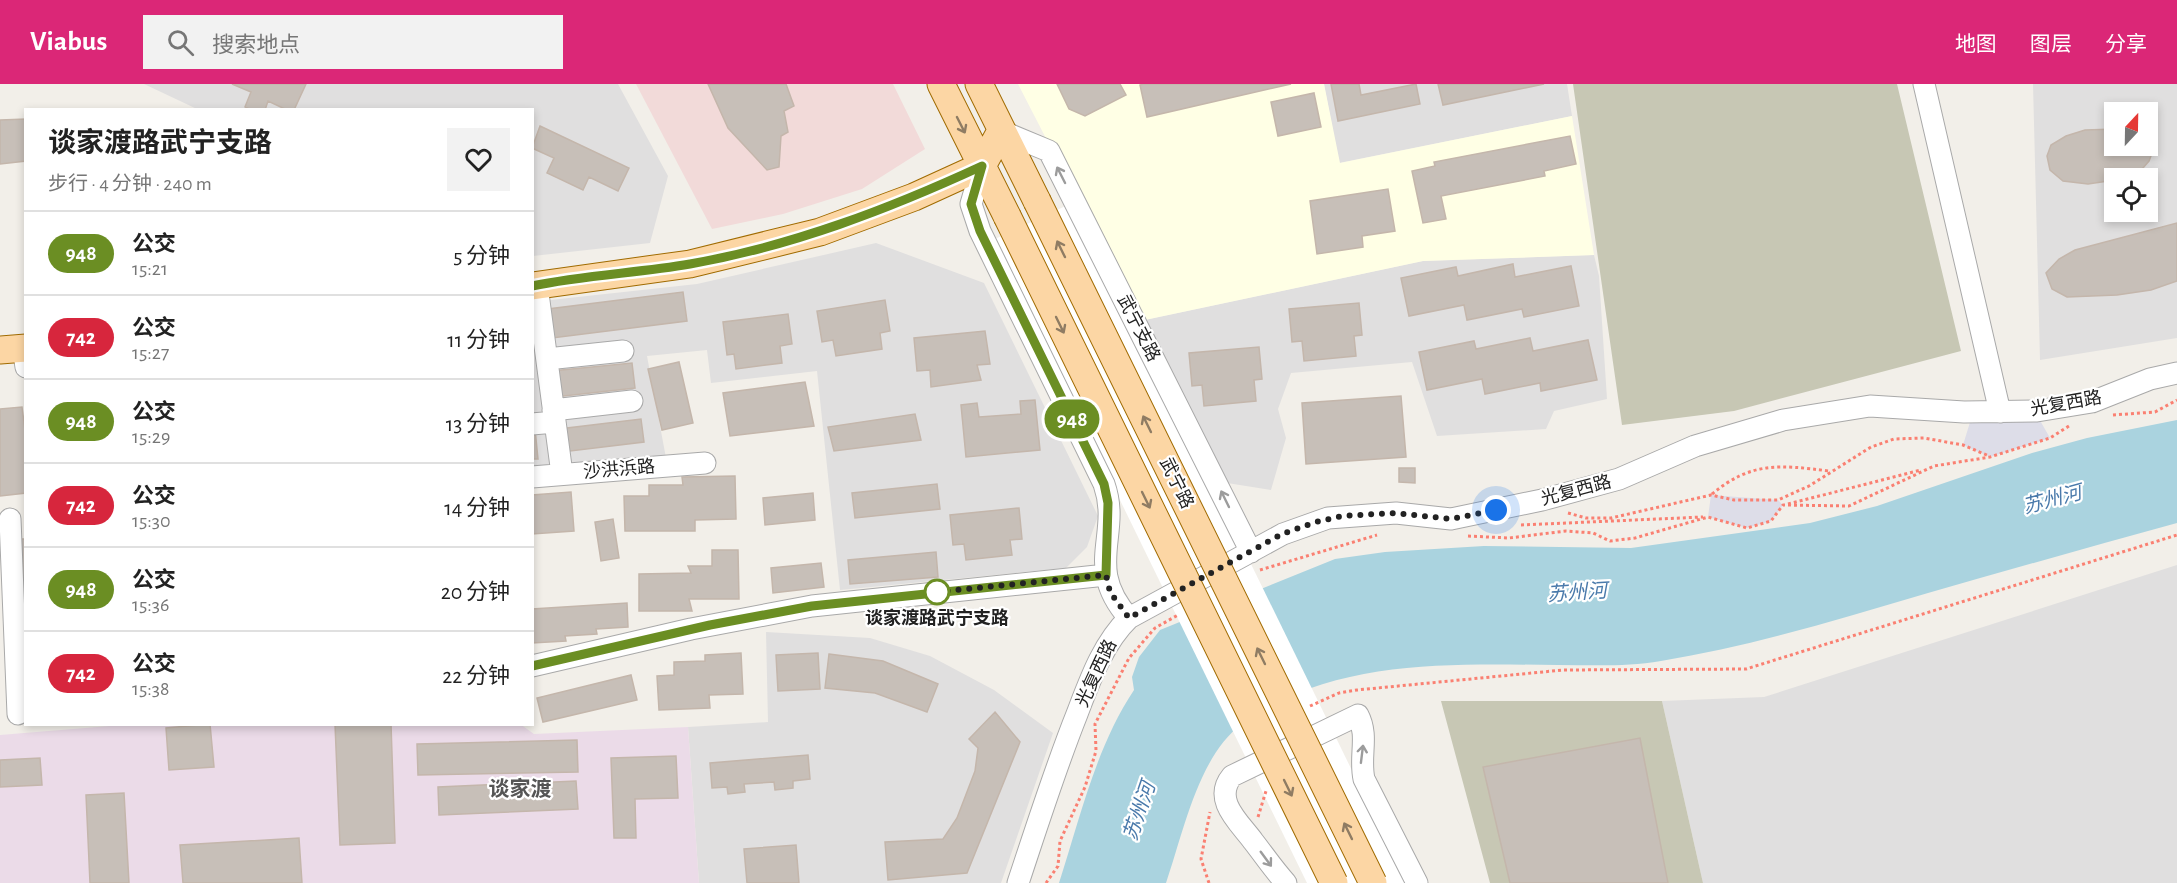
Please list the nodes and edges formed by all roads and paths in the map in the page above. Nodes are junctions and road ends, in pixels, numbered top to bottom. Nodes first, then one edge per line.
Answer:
1 (941, 84) edge
2 (979, 84) edge
3 (1924, 84) edge
4 (1001, 131) junction
5 (982, 166) junction
6 (535, 286) edge
7 (623, 351) dead end
8 (542, 361) edge
9 (2177, 373) edge
10 (2177, 400) edge
11 (632, 401) dead end
12 (2000, 412) junction
13 (2108, 415) dead end
14 (554, 416) junction
15 (2075, 422) dead end
16 (534, 423) edge
17 (1990, 457) junction
18 (705, 463) dead end
19 (1934, 466) junction
20 (1831, 471) junction
21 (562, 474) junction
22 (534, 477) edge
23 (1711, 495) junction
24 (1542, 500) junction
25 (1783, 505) junction
26 (1708, 517) junction
27 (12, 519) edge
28 (1519, 525) dead end
29 (1381, 533) dead end
30 (1459, 535) dead end
31 (2177, 535) edge
32 (1253, 561) junction
33 (1106, 575) junction
34 (1185, 611) dead end
35 (1129, 618) junction
36 (8, 634) edge
37 (534, 666) edge
38 (1339, 693) dead end
39 (15, 715) edge
40 (1266, 790) dead end
41 (1251, 838) junction
42 (1018, 883) edge
43 (1046, 883) edge
44 (1286, 883) edge
45 (1334, 883) edge
46 (1373, 883) edge
47 (1417, 883) edge

1 -> 5 main road, 武宁路
2 - 4 main road, 武宁路
3 - 12 street
4 - 5 main road
32 -> 4 street, 武宁支路
46 -> 4 main road, 武宁路, bridge
5 - 6 main road
5 - 33 street
5 -> 45 main road, 武宁路, bridge
6 - 8 street
7 - 8 street
8 - 14 street
9 - 12 street, 光复西路
10 - 13 path
11 - 14 street
12 - 24 street, 光复西路
14 - 16 street
14 - 21 street
15 - 17 path
17 - 19 path
17 - 20 path
18 - 21 street, 沙洪浜路
19 - 25 path
19 - 25 path
20 - 23 path
20 - 23 path
21 - 22 street, 沙洪浜路
23 - 24 path
24 - 32 street, 光复西路
25 - 26 path
26 - 28 path
26 - 30 path
27 - 36 street
29 - 32 path
31 - 38 path
32 - 35 street, 光复西路
33 - 35 street
33 - 37 street
34 - 43 path
35 - 42 street, 光复西路
36 - 39 street
40 - 41 path
41 -> 44 street
47 -> 41 street

